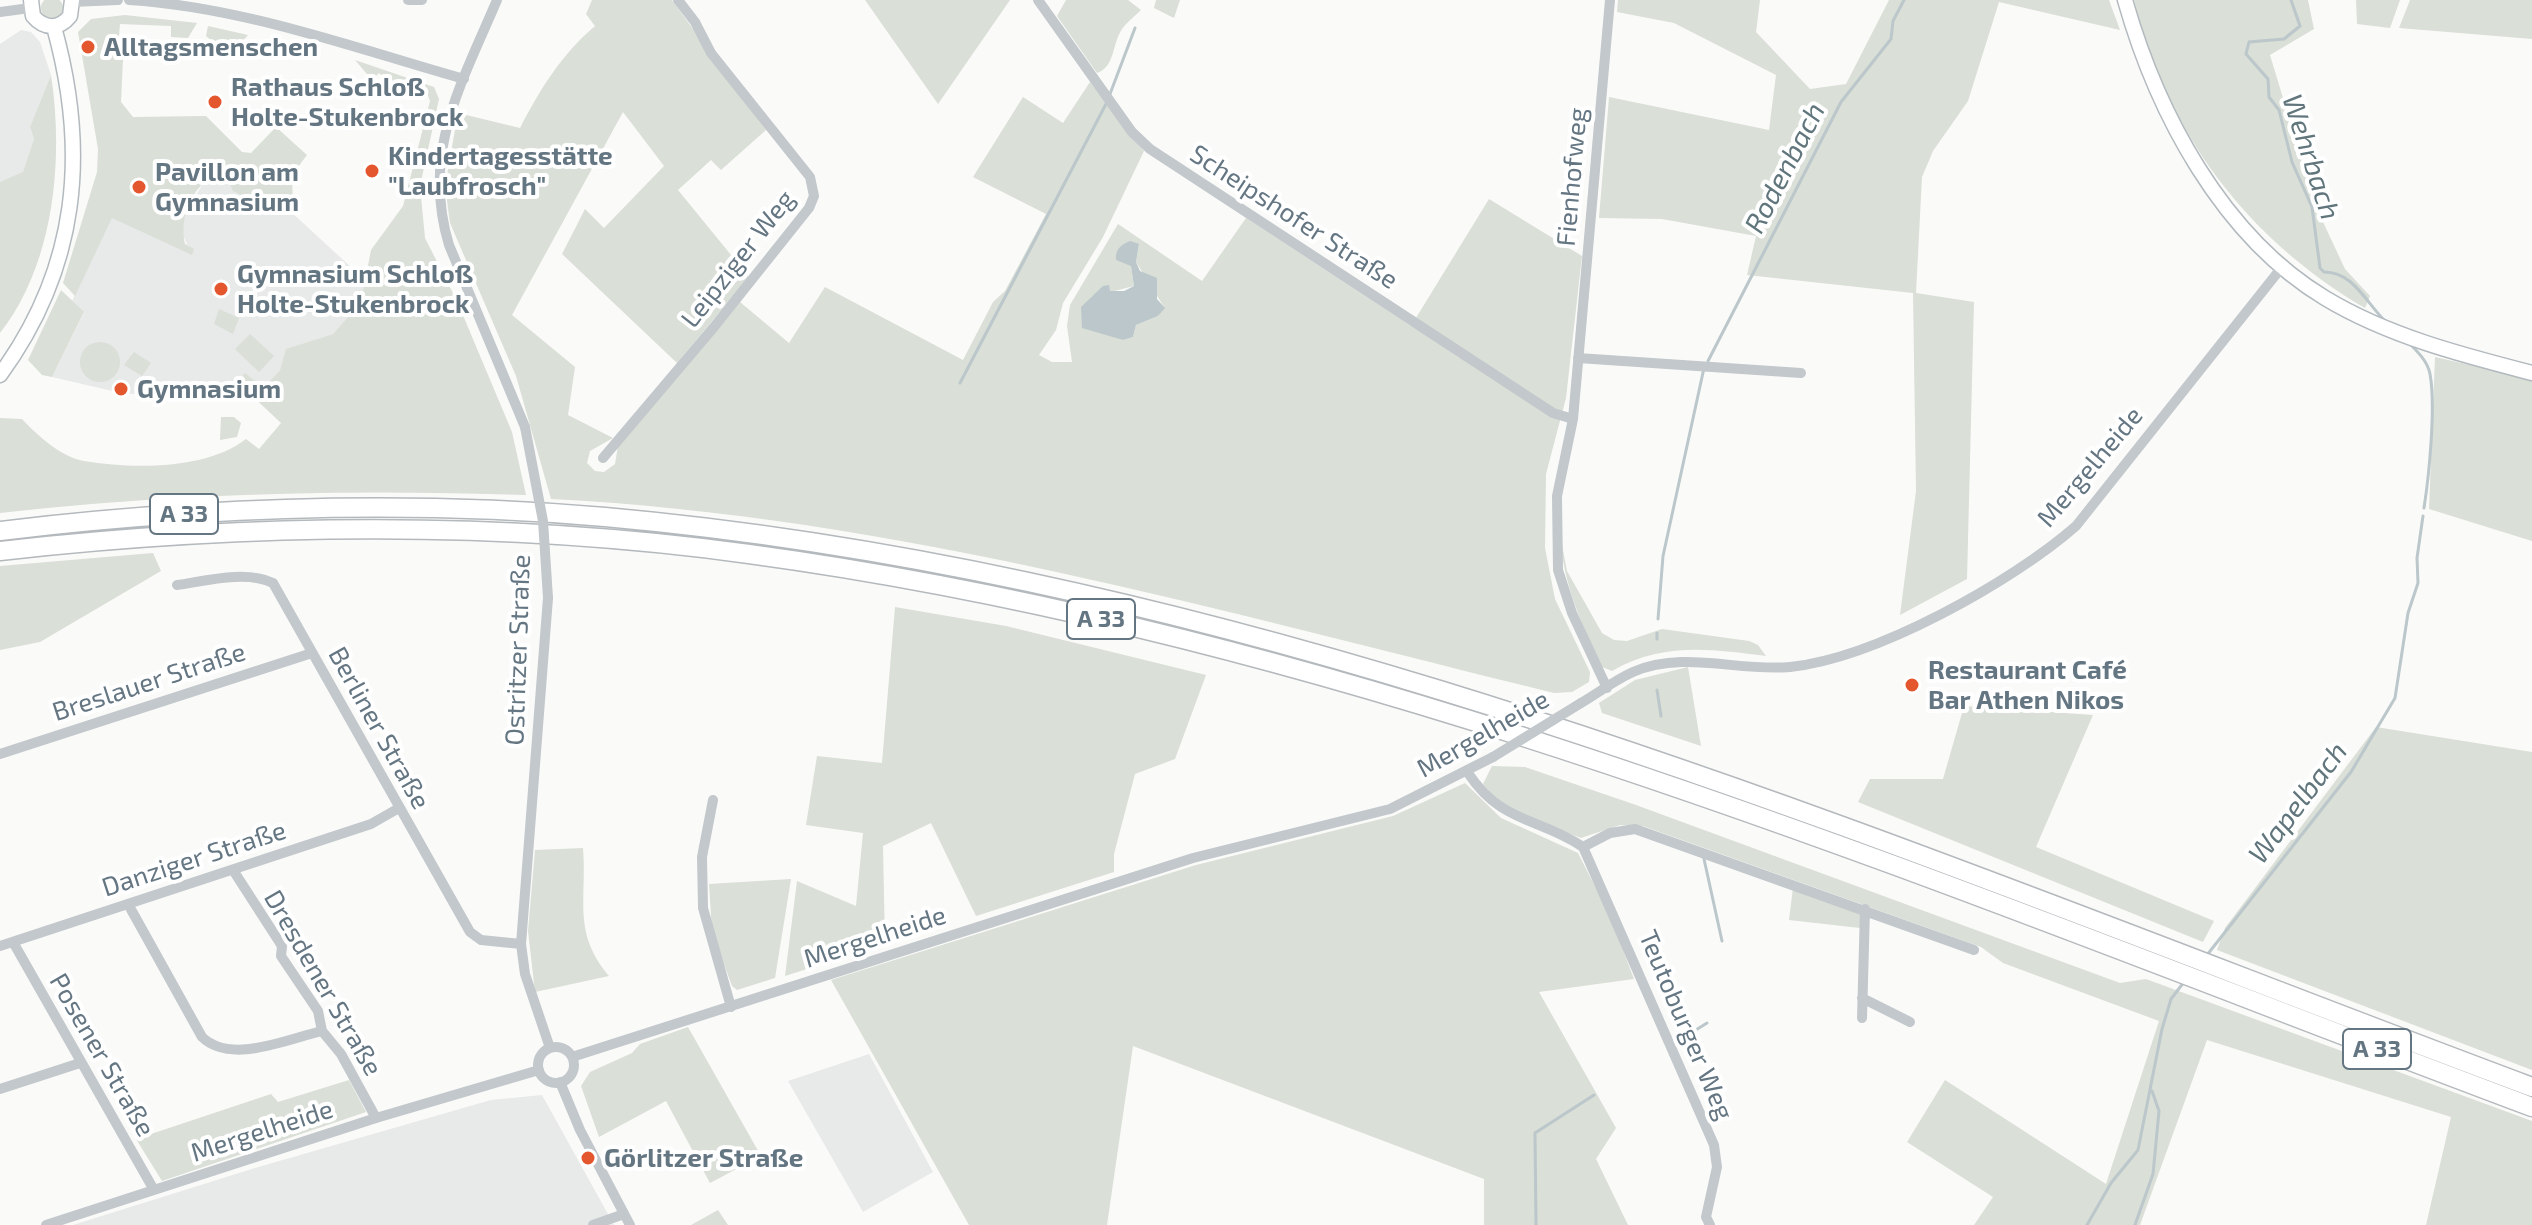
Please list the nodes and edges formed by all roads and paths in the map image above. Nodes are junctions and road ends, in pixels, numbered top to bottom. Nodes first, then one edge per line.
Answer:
1 (118, 0) edge
2 (129, 0) edge
3 (408, 0) edge
4 (422, 0) edge
5 (497, 0) edge
6 (678, 0) edge
7 (1038, 0) edge
8 (1610, 0) edge
9 (2125, 0) edge
10 (72, 1) edge
11 (30, 4) edge
12 (203, 4) edge
13 (0, 12) edge
14 (54, 27) junction
15 (464, 79) junction
16 (2282, 267) junction
17 (1578, 358) junction
18 (1, 370) edge
19 (1801, 373) dead end
20 (2532, 373) edge
21 (1573, 419) junction
22 (603, 458) dead end
23 (0, 531) edge
24 (0, 551) edge
25 (177, 585) dead end
26 (312, 653) junction
27 (1607, 688) junction
28 (0, 754) edge
29 (1468, 773) junction
30 (713, 800) dead end
31 (399, 808) junction
32 (1583, 847) junction
33 (233, 870) junction
34 (128, 904) junction
35 (1865, 909) junction
36 (13, 942) junction
37 (521, 944) junction
38 (0, 946) edge
39 (1974, 950) dead end
40 (2224, 981) junction
41 (1862, 998) junction
42 (731, 1007) junction
43 (1862, 1018) dead end
44 (1910, 1022) dead end
45 (322, 1031) junction
46 (550, 1048) junction
47 (572, 1057) junction
48 (80, 1063) junction
49 (539, 1070) junction
50 (560, 1082) junction
51 (2532, 1087) edge
52 (0, 1089) edge
53 (2532, 1107) edge
54 (376, 1118) junction
55 (154, 1190) junction
56 (624, 1214) junction
57 (46, 1225) edge
58 (593, 1225) edge
59 (630, 1225) edge
60 (1710, 1225) edge

1 - 10 street
2 - 12 street
3 - 4 street
5 - 15 street, Ostritzer Straße
6 - 22 street, Leipziger Weg
7 - 21 street, Scheipshofer Straße
8 - 17 street, Fienhofweg
9 - 16 street
10 - 14 street
11 - 13 street
11 - 14 street
12 - 15 street
14 - 18 street
15 - 37 street, Ostritzer Straße, bridge
16 - 20 street
16 - 27 street, Mergelheide
17 - 19 street
17 - 21 street, Fienhofweg
21 - 27 street, Fienhofweg
23 - 40 highway, A 33
24 - 40 highway, A 33
25 - 26 street, Berliner Straße
26 - 28 street, Breslauer Straße
26 - 31 street, Berliner Straße
27 - 29 street, Mergelheide, bridge
29 - 32 street
29 - 42 street, Mergelheide
30 - 42 street
31 - 33 street, Danziger Straße
31 - 37 street, Berliner Straße
32 - 35 street
32 - 60 street, Teutoburger Weg
33 - 34 street, Danziger Straße
33 - 45 street, Dresdener Straße
34 - 36 street, Danziger Straße
34 - 45 street
35 - 39 street
35 - 41 street
36 - 38 street, Danziger Straße
36 - 48 street, Posener Straße
37 - 46 street, Ostritzer Straße
40 - 51 highway, A 33
40 - 53 highway, A 33
41 - 43 street
41 - 44 street
42 - 47 street, Mergelheide
45 - 54 street, Dresdener Straße
46 - 47 street
46 - 49 street
47 - 50 street
48 - 52 street
48 - 55 street, Posener Straße
49 - 50 street
49 - 54 street, Mergelheide
50 - 56 street
54 - 55 street, Mergelheide
55 - 57 street, Mergelheide
56 - 58 street
56 - 59 street

